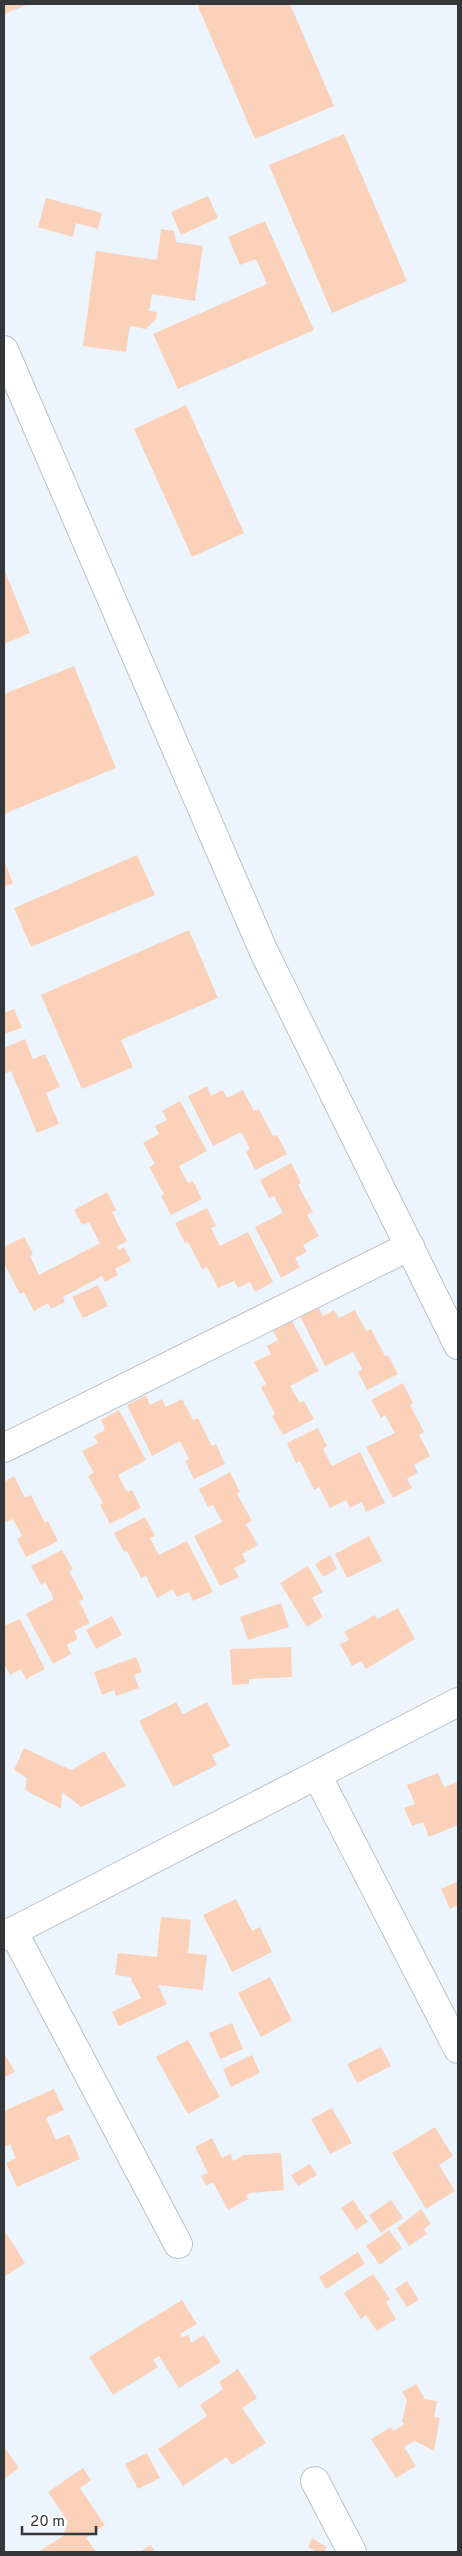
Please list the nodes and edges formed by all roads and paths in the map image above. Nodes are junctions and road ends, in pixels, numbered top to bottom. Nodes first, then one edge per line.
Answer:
1 (4, 350) edge
2 (410, 1246) junction
3 (458, 1345) edge
4 (4, 1448) edge
5 (458, 1702) edge
6 (317, 1775) junction
7 (8, 1934) edge
8 (458, 2050) edge
9 (178, 2244) dead end
10 (315, 2481) dead end
11 (352, 2552) edge

1 - 2 street
2 - 3 street
2 - 4 street
5 - 6 street
6 - 7 street
6 - 8 street
7 - 9 street
10 - 11 street

